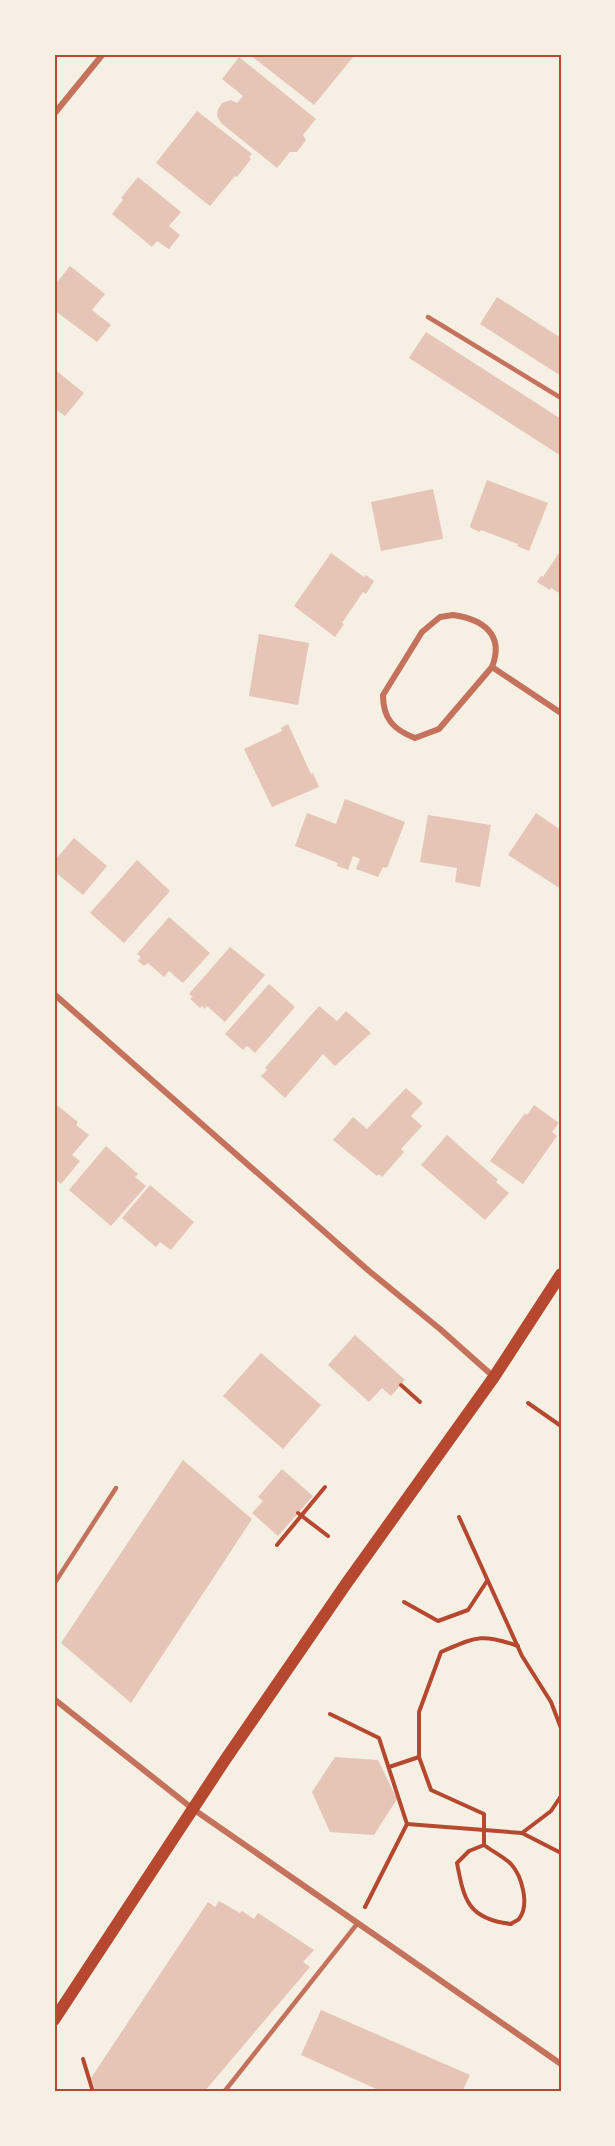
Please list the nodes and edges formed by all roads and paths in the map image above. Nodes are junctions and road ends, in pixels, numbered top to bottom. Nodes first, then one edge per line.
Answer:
1 (103, 54) edge
2 (54, 114) edge
3 (428, 317) dead end
4 (561, 398) edge
5 (492, 667) junction
6 (561, 713) edge
7 (54, 994) edge
8 (561, 1274) edge
9 (494, 1377) junction
10 (402, 1385) dead end
11 (420, 1402) dead end
12 (528, 1403) dead end
13 (561, 1426) edge
14 (325, 1487) dead end
15 (116, 1488) dead end
16 (300, 1515) junction
17 (459, 1517) dead end
18 (328, 1536) dead end
19 (277, 1545) dead end
20 (487, 1581) junction
21 (54, 1584) edge
22 (404, 1602) dead end
23 (518, 1646) junction
24 (54, 1699) edge
25 (330, 1714) dead end
26 (561, 1728) edge
27 (418, 1757) junction
28 (389, 1767) junction
29 (561, 1796) edge
30 (193, 1809) junction
31 (407, 1824) junction
32 (484, 1829) junction
33 (522, 1833) junction
34 (484, 1845) junction
35 (561, 1853) edge
36 (357, 1923) junction
37 (54, 2020) edge
38 (83, 2059) dead end
39 (561, 2064) edge
40 (93, 2092) edge
41 (224, 2092) edge

1 - 2 street
3 - 4 lane
5 - 5 street
5 - 6 street
7 - 9 street
8 - 9 main road
9 - 30 main road
10 - 11 path
12 - 13 path
14 - 16 path
15 - 21 lane
16 - 18 path
16 - 19 path
17 - 20 path
20 - 22 path
20 - 23 path
23 - 26 path
23 - 27 path
24 - 30 street
25 - 28 path
27 - 28 path
27 - 32 path
28 - 31 path
29 - 33 path
30 - 36 street
30 - 37 main road
31 - 32 path
31 - 36 path
32 - 33 path
32 - 34 path
33 - 35 path
34 - 34 path
36 - 39 street
36 - 41 lane
38 - 40 path

